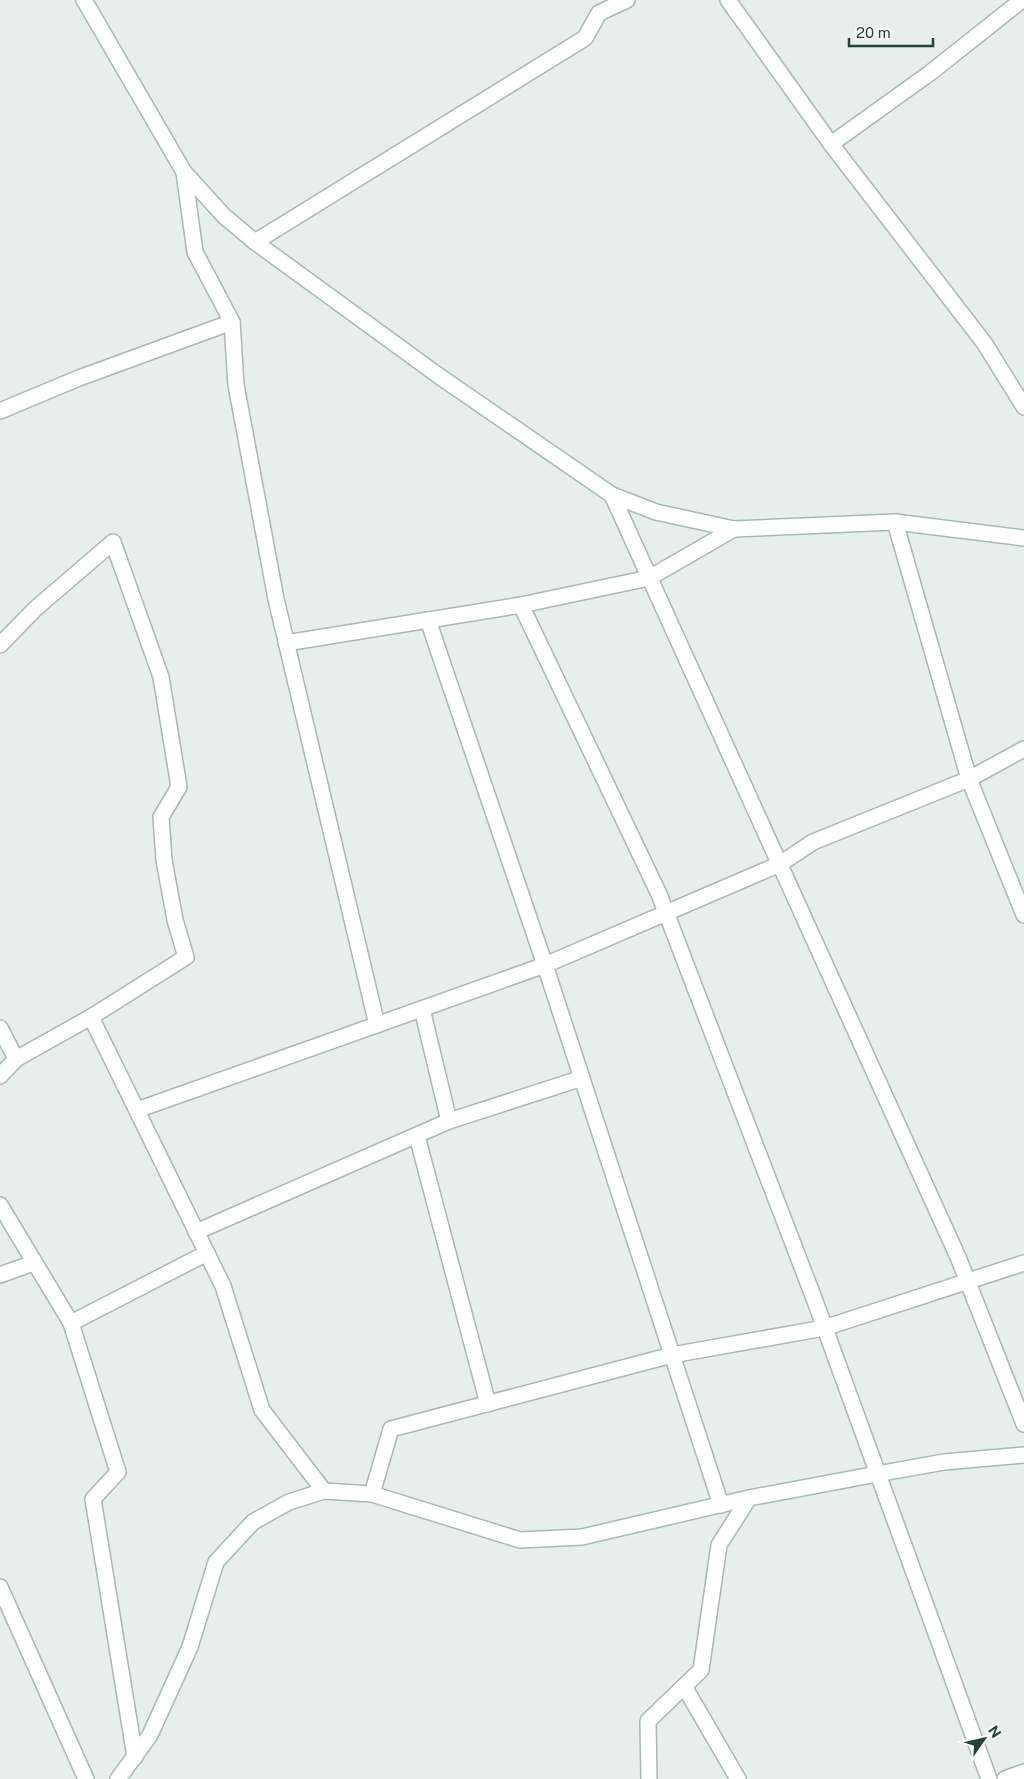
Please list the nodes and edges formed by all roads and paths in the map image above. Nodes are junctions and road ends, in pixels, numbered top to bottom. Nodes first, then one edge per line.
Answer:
1 (84, 0) edge
2 (627, 0) edge
3 (728, 0) edge
4 (1022, 0) edge
5 (830, 144) junction
6 (184, 172) junction
7 (255, 242) junction
8 (232, 322) junction
9 (1024, 407) edge
10 (0, 411) edge
11 (612, 495) junction
12 (895, 522) junction
13 (734, 529) junction
14 (1024, 538) edge
15 (649, 578) junction
16 (521, 605) junction
17 (428, 620) junction
18 (286, 643) junction
19 (0, 645) edge
20 (1024, 749) edge
21 (969, 779) junction
22 (780, 864) junction
23 (666, 914) junction
24 (1024, 915) edge
25 (545, 965) junction
26 (422, 1009) junction
27 (92, 1017) junction
28 (377, 1025) junction
29 (0, 1028) edge
30 (16, 1059) junction
31 (0, 1076) edge
32 (582, 1078) junction
33 (136, 1110) junction
34 (449, 1121) junction
35 (416, 1136) junction
36 (0, 1205) edge
37 (196, 1232) junction
38 (207, 1253) junction
39 (33, 1263) junction
40 (1024, 1263) edge
41 (0, 1275) edge
42 (968, 1283) junction
43 (71, 1323) junction
44 (824, 1328) junction
45 (672, 1355) junction
46 (488, 1404) junction
47 (1024, 1424) edge
48 (1024, 1455) edge
49 (877, 1474) junction
50 (324, 1491) junction
51 (372, 1494) junction
52 (749, 1498) junction
53 (721, 1505) junction
54 (0, 1587) edge
55 (684, 1686) junction
56 (135, 1757) junction
57 (1024, 1772) edge
58 (121, 1778) edge
59 (86, 1779) edge
60 (649, 1779) edge
61 (738, 1779) edge
62 (989, 1779) edge
63 (1005, 1779) edge

1 - 6 street
2 - 7 street
3 - 5 street
4 - 5 street
5 - 9 street
6 - 7 street
6 - 8 street
7 - 11 street
8 - 10 street
8 - 18 street
11 - 13 street
11 - 15 street
12 - 13 street
12 - 14 street
12 - 21 street
13 - 15 street
15 - 16 street
15 - 22 street
16 - 17 street
16 - 23 street
17 - 18 street
17 - 25 street
18 - 28 street
19 - 27 street
20 - 21 street
21 - 22 street
21 - 24 street
22 - 23 street
22 - 42 street
23 - 25 street
23 - 44 street
25 - 26 street
25 - 32 street
26 - 28 street
26 - 34 street
27 - 30 street
27 - 33 street
28 - 33 street
29 - 30 street
30 - 31 street
32 - 34 street
32 - 45 street
33 - 37 street
34 - 35 street
35 - 37 street
35 - 46 street
36 - 39 street
37 - 38 street
38 - 43 street
38 - 50 street
39 - 41 street
39 - 43 street
40 - 42 street
42 - 44 street
42 - 47 street
43 - 56 street
44 - 45 street
44 - 49 street
45 - 46 street
45 - 53 street
46 - 51 street
48 - 49 street
49 - 52 street
49 - 62 street
50 - 51 street
50 - 56 street
51 - 53 street
52 - 53 street
52 - 55 street
54 - 59 street
55 - 60 street
55 - 61 street
56 - 58 street
57 - 63 street

